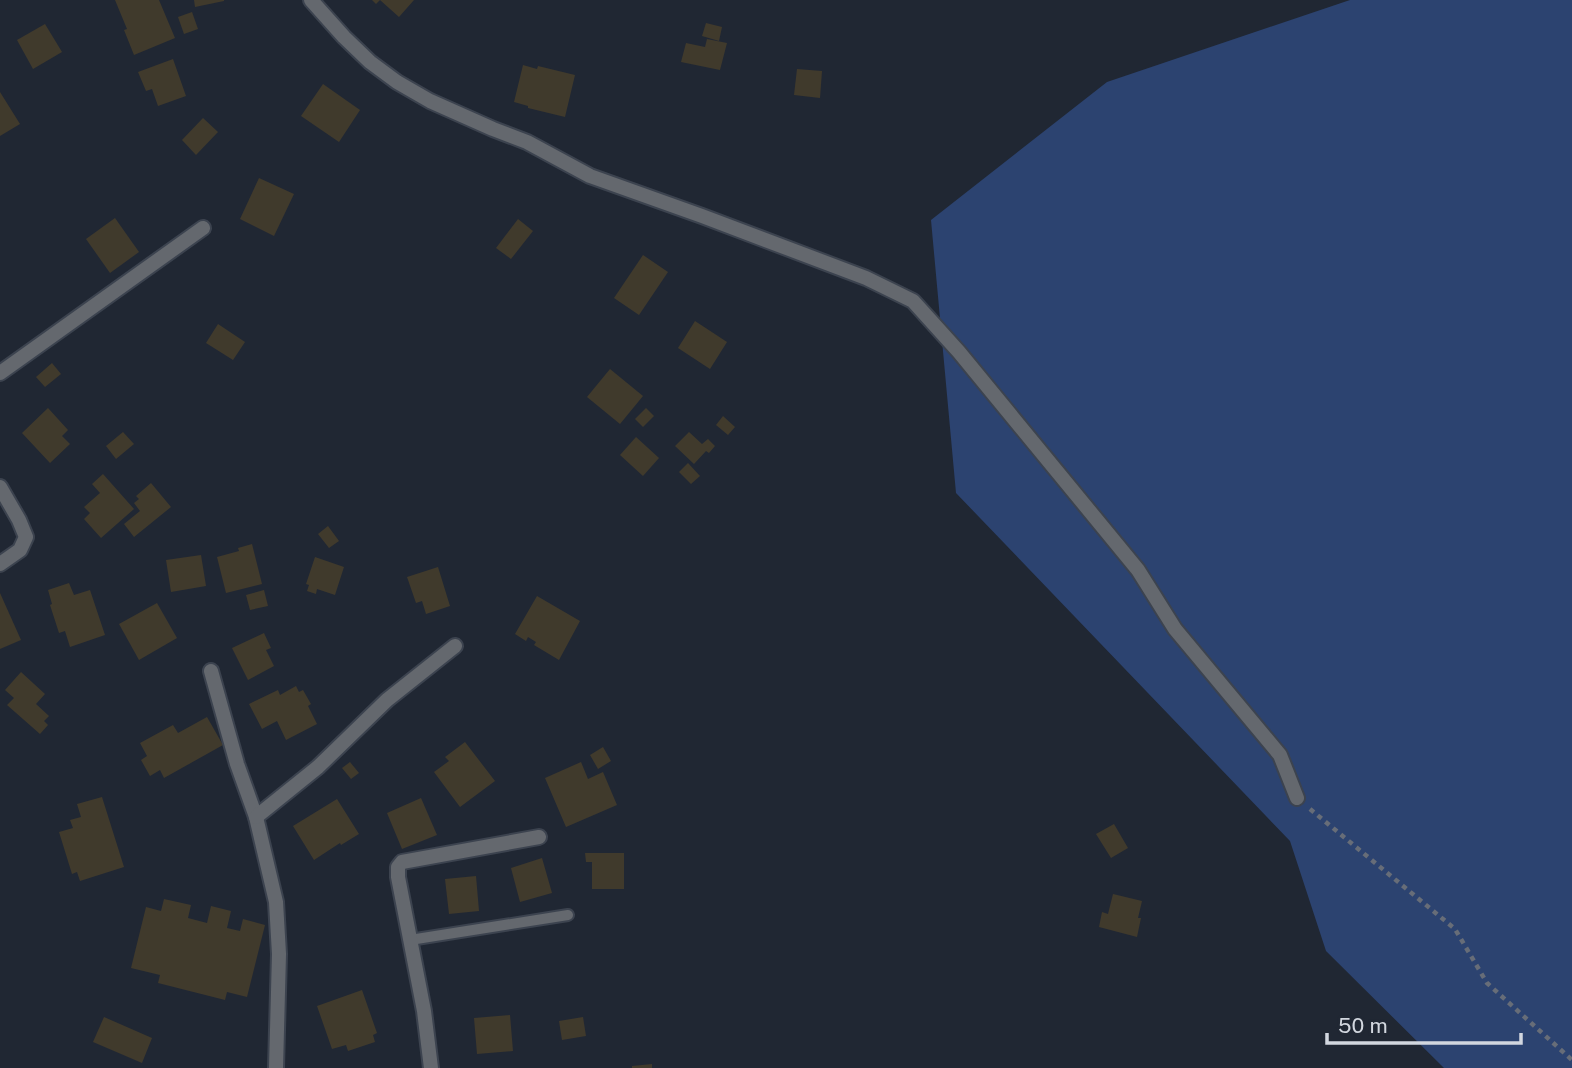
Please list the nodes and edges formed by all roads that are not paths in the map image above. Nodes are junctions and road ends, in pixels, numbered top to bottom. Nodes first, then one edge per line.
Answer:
1 (311, 0) edge
2 (203, 228) dead end
3 (0, 373) edge
4 (0, 487) edge
5 (0, 564) edge
6 (455, 646) dead end
7 (211, 671) dead end
8 (1297, 798) road end
9 (256, 817) junction
10 (539, 837) dead end
11 (568, 915) dead end
12 (410, 940) junction
13 (276, 1068) edge
14 (431, 1068) edge

1 - 8 street
2 - 3 street
4 - 5 street
6 - 9 street
7 - 9 street
9 - 13 street
10 - 12 street
11 - 12 lane
12 - 14 street

